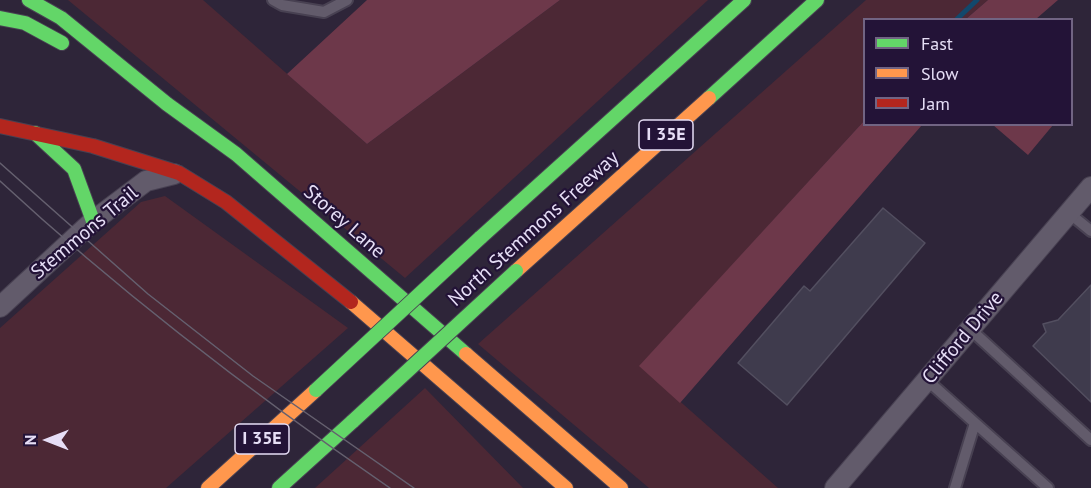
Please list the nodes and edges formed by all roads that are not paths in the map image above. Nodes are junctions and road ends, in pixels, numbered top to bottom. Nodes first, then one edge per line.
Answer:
1 (29, 0) edge
2 (39, 0) edge
3 (273, 0) edge
4 (347, 0) edge
5 (744, 0) edge
6 (816, 0) edge
7 (0, 18) edge
8 (61, 18) junction
9 (167, 104) junction
10 (0, 126) edge
11 (31, 130) junction
12 (179, 173) junction
13 (1091, 187) edge
14 (1069, 213) junction
15 (93, 221) junction
16 (1091, 231) edge
17 (0, 307) edge
18 (970, 329) junction
19 (927, 380) junction
20 (975, 423) junction
21 (1091, 440) edge
22 (208, 488) edge
23 (279, 488) edge
24 (566, 488) edge
25 (621, 488) edge
26 (835, 488) edge
27 (955, 488) edge
28 (1048, 488) edge

1 - 8 highway, Storey Lane
2 - 8 highway
3 - 4 lane
5 - 22 highway, North Stemmons Freeway / I 35E, bridge
6 - 23 highway, North Stemmons Freeway / I 35E, bridge
7 - 9 highway
8 - 9 highway, Storey Lane
9 - 25 highway, Storey Lane
10 - 11 highway
11 - 12 highway
11 - 15 highway
12 - 15 street, Stemmons Trail
12 - 24 highway
13 - 14 street, Clifford Drive
14 - 16 lane
14 - 18 street, Clifford Drive
15 - 17 street, Stemmons Trail
18 - 19 street, Clifford Drive
18 - 21 lane
19 - 20 lane
19 - 26 street, Clifford Drive
20 - 27 lane
20 - 28 lane

